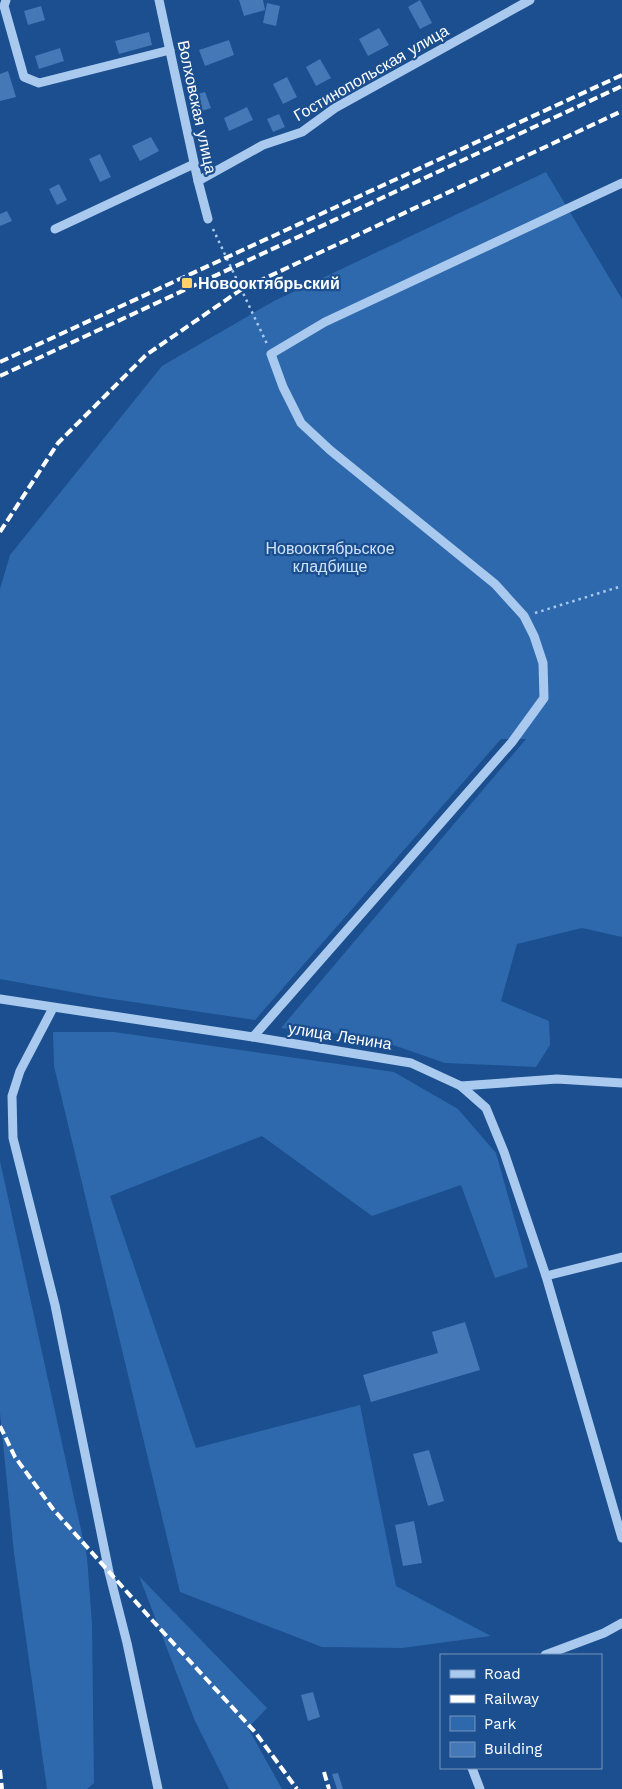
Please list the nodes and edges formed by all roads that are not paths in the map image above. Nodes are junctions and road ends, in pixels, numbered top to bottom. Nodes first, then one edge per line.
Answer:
1 (6, 0) edge
2 (159, 0) edge
3 (530, 0) edge
4 (170, 50) junction
5 (194, 164) junction
6 (198, 181) junction
7 (622, 183) edge
8 (208, 219) road end
9 (55, 229) dead end
10 (0, 999) edge
11 (53, 1008) junction
12 (253, 1037) junction
13 (622, 1083) edge
14 (461, 1086) junction
15 (622, 1257) edge
16 (546, 1276) junction
17 (622, 1538) edge
18 (622, 1623) edge
19 (548, 1654) edge
20 (472, 1769) edge
21 (158, 1789) edge
22 (480, 1789) edge

1 - 4 street
2 - 4 street, Волховская улица
3 - 6 street, Гостинопольская улица
4 - 5 street, Волховская улица
5 - 6 street, Волховская улица
5 - 9 street
6 - 8 street, Волховская улица
7 - 12 street
10 - 11 street, улица Ленина
11 - 12 street, улица Ленина
11 - 21 street
12 - 14 street, улица Ленина
13 - 14 street
14 - 16 street, улица Ленина
15 - 16 street
16 - 17 street, улица Ленина
18 - 19 street
20 - 22 street

